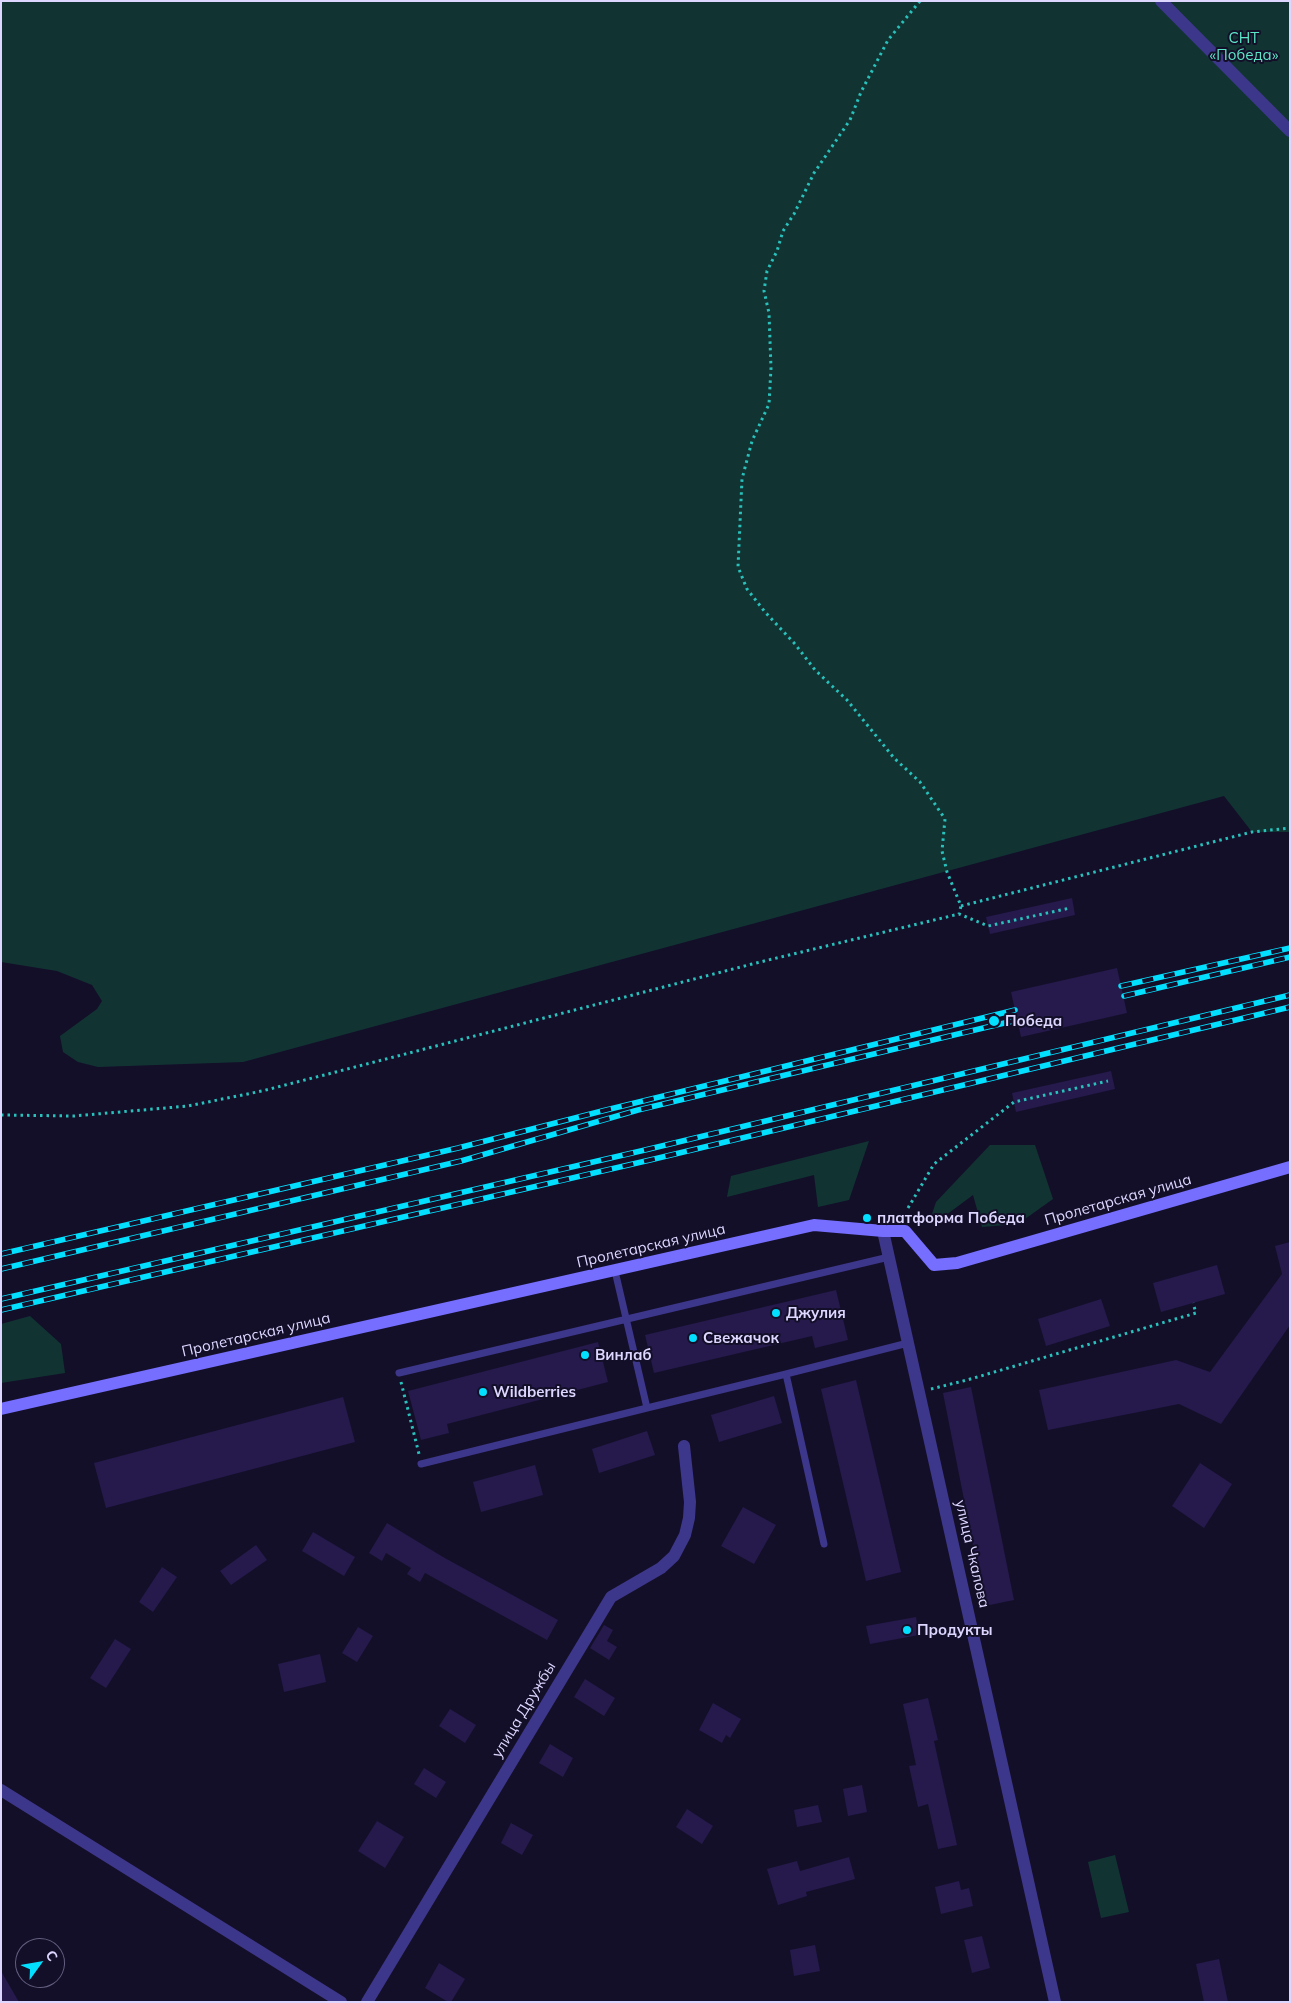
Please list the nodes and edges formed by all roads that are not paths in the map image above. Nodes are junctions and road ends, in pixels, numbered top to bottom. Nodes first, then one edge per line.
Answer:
1 (1161, 1) edge
2 (1290, 131) edge
3 (1290, 1167) edge
4 (883, 1231) junction
5 (889, 1257) junction
6 (615, 1271) junction
7 (626, 1319) junction
8 (908, 1343) junction
9 (398, 1373) road end
10 (786, 1374) junction
11 (646, 1408) junction
12 (1, 1409) edge
13 (684, 1446) dead end
14 (421, 1464) road end
15 (824, 1544) dead end
16 (1, 1790) edge
17 (341, 2002) edge
18 (367, 2002) edge
19 (1055, 2002) edge

1 - 2 street
3 - 4 main road, Пролетарская улица
4 - 5 street, улица Чкалова
4 - 6 main road, Пролетарская улица
5 - 7 lane
5 - 8 street, улица Чкалова
6 - 7 lane
6 - 12 main road, Пролетарская улица
7 - 9 lane
7 - 11 lane
8 - 10 lane
8 - 19 street, улица Чкалова
10 - 11 lane
10 - 15 lane
11 - 14 lane
13 - 18 street, улица Дружбы
16 - 17 street

